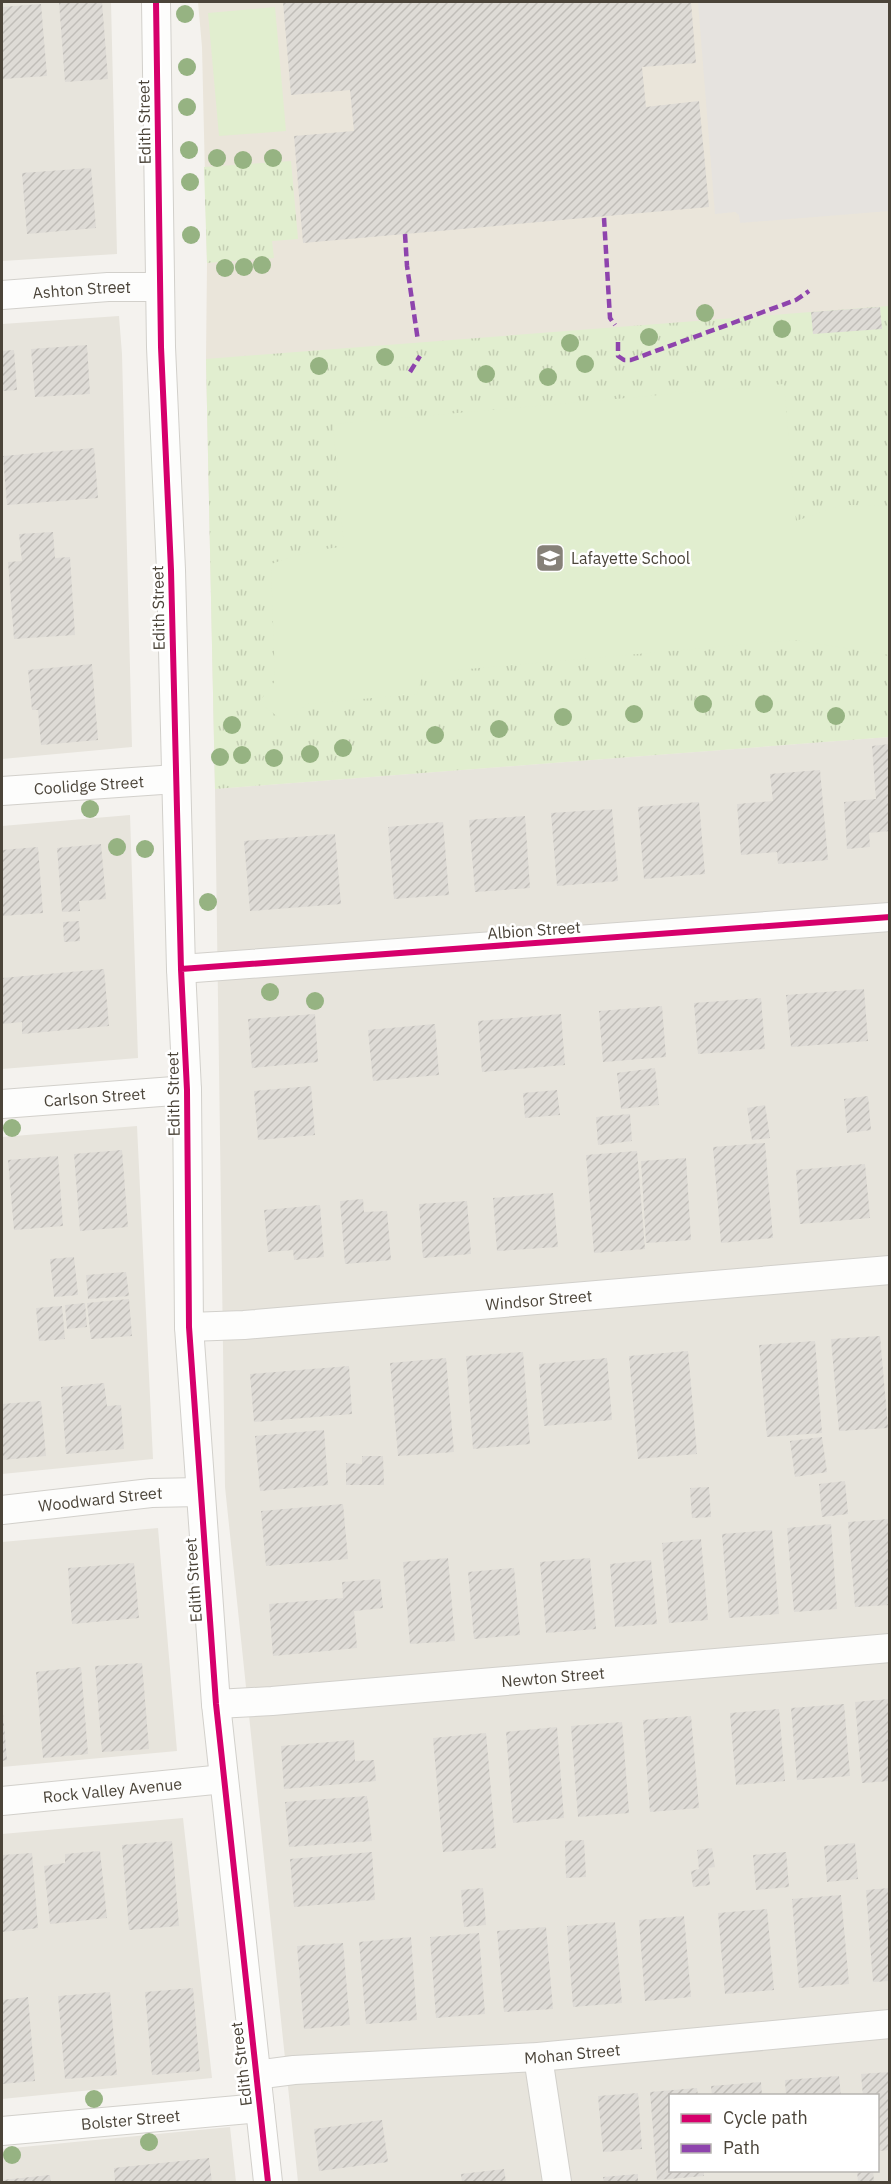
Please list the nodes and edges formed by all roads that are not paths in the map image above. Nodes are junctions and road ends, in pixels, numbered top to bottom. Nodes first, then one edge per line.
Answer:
1 (156, 2) edge
2 (160, 287) junction
3 (2, 295) edge
4 (176, 779) junction
5 (2, 791) edge
6 (890, 916) edge
7 (181, 969) junction
8 (187, 1090) junction
9 (2, 1104) edge
10 (890, 1270) edge
11 (189, 1328) junction
12 (200, 1492) junction
13 (2, 1510) edge
14 (890, 1648) edge
15 (216, 1704) junction
16 (224, 1779) junction
17 (2, 1801) edge
18 (890, 2024) edge
19 (538, 2056) junction
20 (255, 2075) junction
21 (260, 2108) junction
22 (2, 2131) edge
23 (268, 2182) edge
24 (557, 2182) edge

1 - 2 street, Edith Street
2 - 3 street, Ashton Street
2 - 4 street, Edith Street
4 - 5 street, Coolidge Street
4 - 7 street, Edith Street
6 - 7 street, Albion Street
7 - 8 street, Edith Street
8 - 9 street, Carlson Street
8 - 11 street, Edith Street
10 - 11 street, Windsor Street
11 - 12 street, Edith Street
12 - 13 street, Woodward Street
12 - 15 street, Edith Street
14 - 15 street, Newton Street
15 - 16 street, Edith Street
16 - 17 street, Rock Valley Avenue
16 - 20 street, Edith Street
18 - 19 street, Mohan Street
19 - 20 street, Mohan Street
19 - 24 street
20 - 21 street, Edith Street
21 - 22 street, Bolster Street
21 - 23 street, Edith Street

